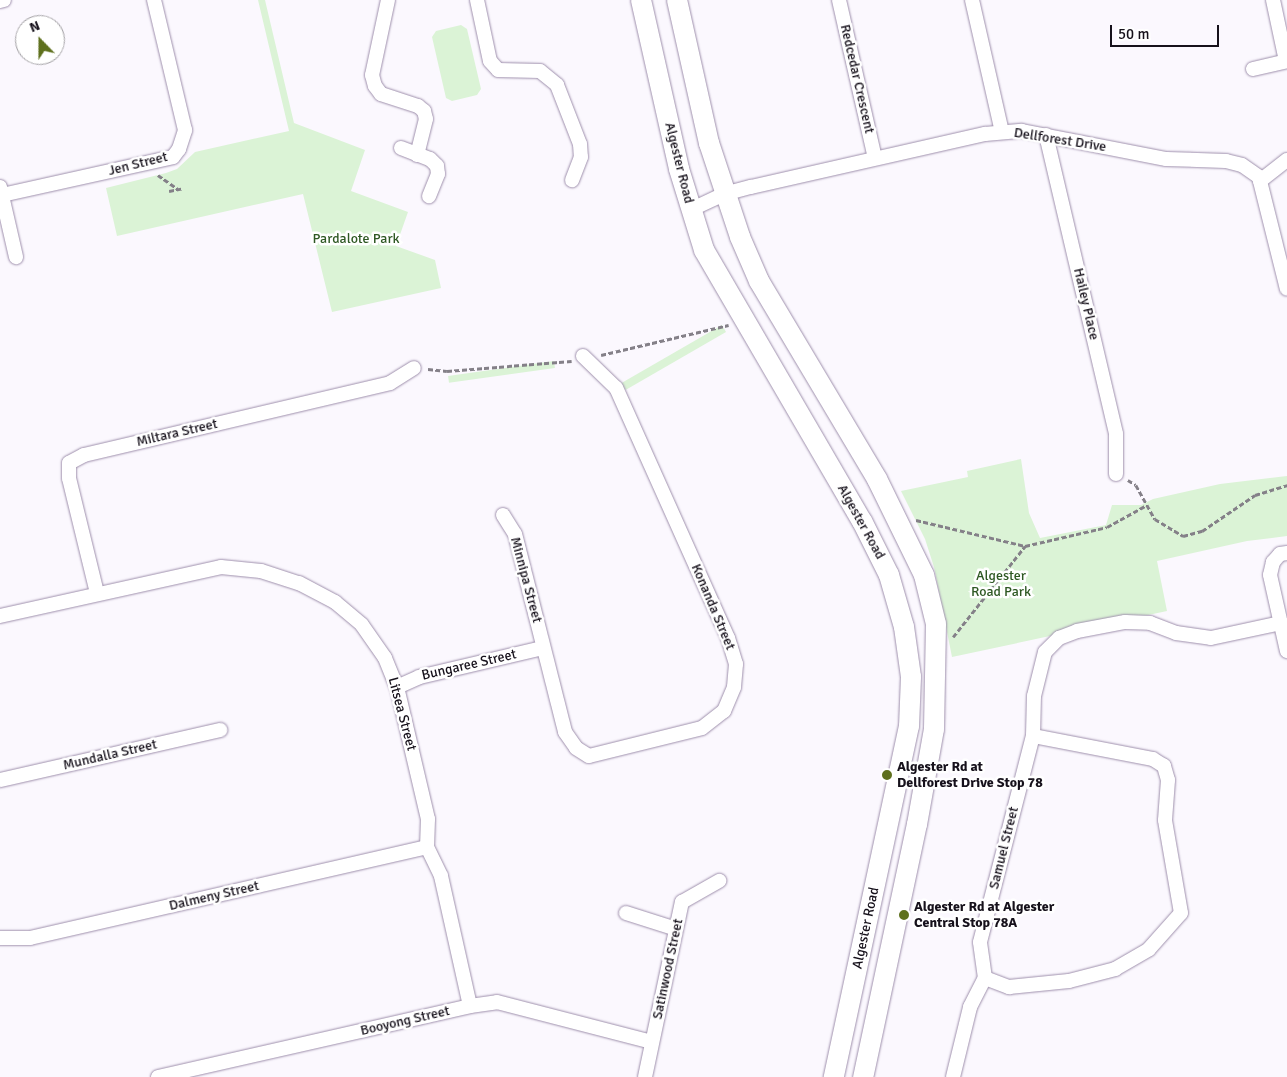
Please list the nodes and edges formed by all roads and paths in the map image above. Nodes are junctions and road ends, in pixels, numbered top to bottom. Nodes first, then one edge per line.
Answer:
1 (4, 0) edge
2 (154, 0) edge
3 (388, 0) edge
4 (477, 0) edge
5 (641, 0) edge
6 (677, 0) edge
7 (839, 0) edge
8 (972, 0) edge
9 (1273, 0) edge
10 (0, 1) edge
11 (1287, 61) edge
12 (1253, 68) dead end
13 (1002, 132) junction
14 (1046, 135) junction
15 (400, 148) dead end
16 (417, 155) junction
17 (875, 158) junction
18 (1287, 160) edge
19 (155, 172) dead end
20 (572, 180) dead end
21 (1260, 181) junction
22 (184, 188) dead end
23 (178, 189) junction
24 (1, 191) edge
25 (169, 191) dead end
26 (724, 194) junction
27 (429, 196) dead end
28 (690, 210) junction
29 (16, 257) dead end
30 (1287, 289) edge
31 (732, 323) dead end
32 (583, 356) junction
33 (414, 368) joint
34 (1116, 474) joint
35 (1287, 485) edge
36 (1146, 506) junction
37 (503, 515) dead end
38 (912, 521) dead end
39 (1025, 546) junction
40 (1287, 553) edge
41 (96, 593) junction
42 (0, 616) edge
43 (1281, 623) junction
44 (950, 641) dead end
45 (543, 648) junction
46 (1287, 651) edge
47 (397, 688) junction
48 (220, 730) dead end
49 (1033, 736) junction
50 (0, 780) edge
51 (427, 848) junction
52 (719, 881) dead end
53 (626, 913) dead end
54 (676, 929) junction
55 (0, 938) edge
56 (985, 978) junction
57 (470, 1006) junction
58 (652, 1042) junction
59 (158, 1077) edge
60 (645, 1077) edge
61 (834, 1077) edge
62 (863, 1077) edge
63 (953, 1077) edge

1 - 10 street
2 - 24 street, Jen Street
3 - 16 street
4 - 20 street
5 - 28 main road, Algester Road
6 - 26 main road, Algester Road
7 - 17 street, Redcedar Crescent
8 - 13 street
9 - 11 street
11 - 12 street
13 - 14 street, Dellforest Drive
13 - 17 street, Dellforest Drive
14 - 21 street, Dellforest Drive
14 - 34 street, Hailey Place
15 - 16 street
16 - 27 street
17 - 26 street, Dellforest Drive
18 - 21 street
19 - 23 path
21 - 30 street
22 - 23 path
23 - 25 path
24 - 29 street
26 - 28 street, Dellforest Drive
26 - 62 main road, Algester Road
28 - 61 main road, Algester Road
31 - 32 path
32 - 33 path
32 - 45 street, Konanda Street
33 - 41 street, Miltara Street
34 - 36 path
35 - 36 path
36 - 39 path
37 - 45 street, Minnipa Street
38 - 39 path
39 - 44 path
40 - 43 street
41 - 42 street, Litsea Street
41 - 47 street, Litsea Street
43 - 46 street
43 - 49 street, Samuel Street
45 - 47 street, Bungaree Street
47 - 51 street, Litsea Street
48 - 50 street, Mundalla Street
49 - 56 street, Samuel Street
49 - 56 street
51 - 55 street, Dalmeny Street
51 - 57 street, Litsea Street
52 - 54 street, Satinwood Street
53 - 54 street
54 - 58 street, Satinwood Street
56 - 63 street
57 - 58 street, Booyong Street
57 - 59 street, Booyong Street
58 - 60 street, Satinwood Street

